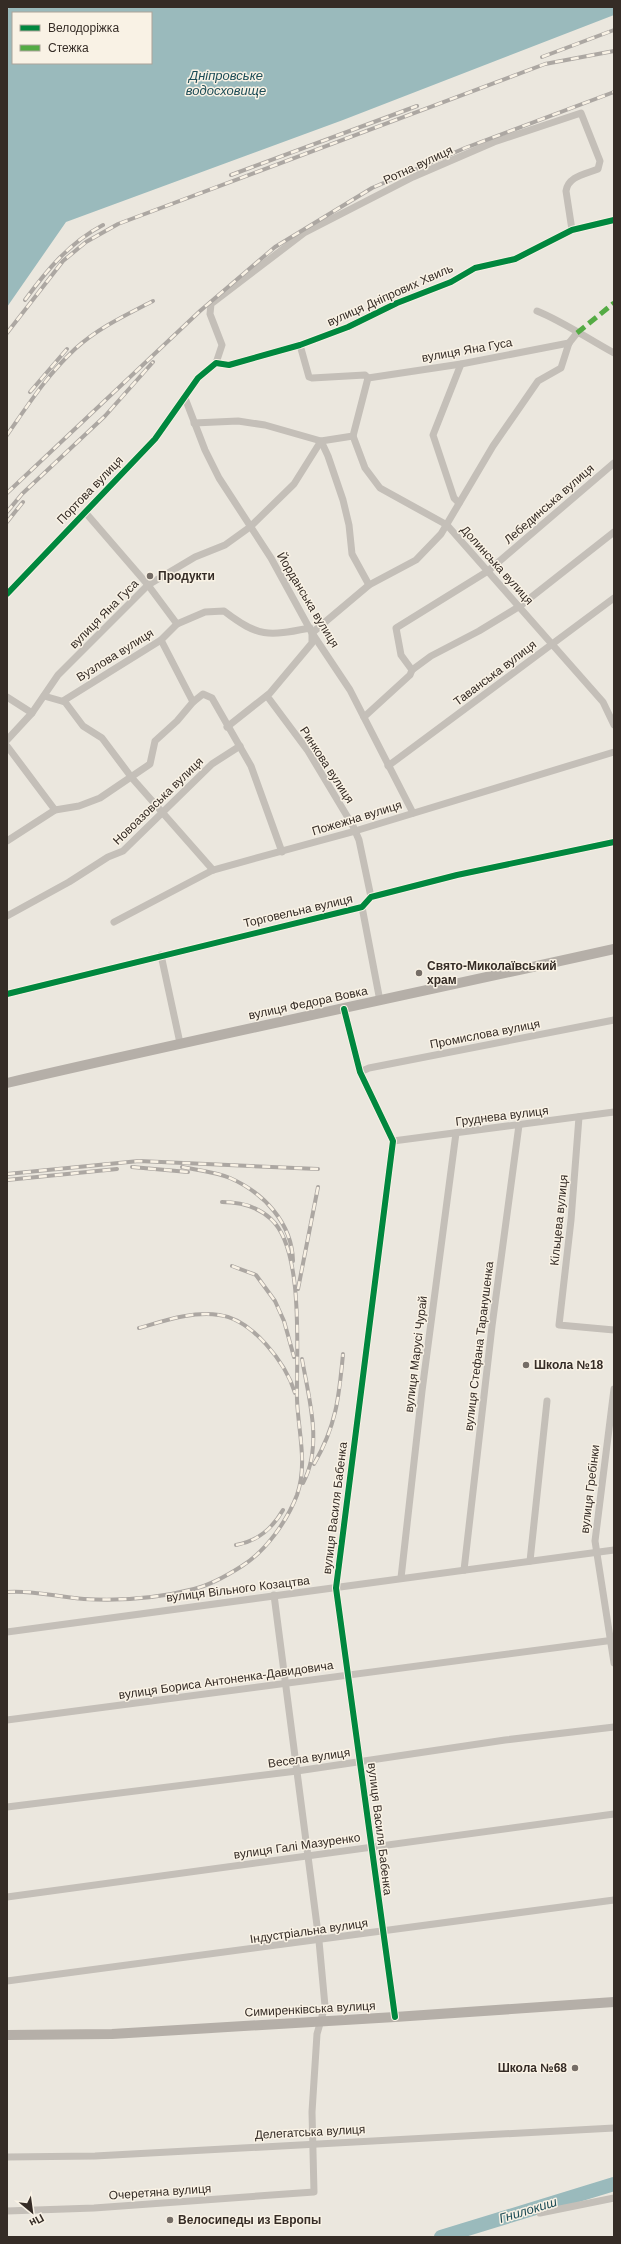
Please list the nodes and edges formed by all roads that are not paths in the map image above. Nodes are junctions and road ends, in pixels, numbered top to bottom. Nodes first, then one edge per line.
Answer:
1 (614, 220) edge
2 (572, 230) junction
3 (537, 311) dead end
4 (577, 334) junction
5 (569, 343) junction
6 (300, 345) junction
7 (614, 353) edge
8 (216, 363) junction
9 (461, 364) junction
10 (368, 378) junction
11 (185, 398) junction
12 (194, 423) junction
13 (353, 436) junction
14 (321, 441) junction
15 (614, 463) edge
16 (459, 503) junction
17 (85, 512) junction
18 (447, 525) junction
19 (250, 527) junction
20 (614, 532) edge
21 (488, 571) junction
22 (148, 585) junction
23 (369, 585) junction
24 (7, 594) edge
25 (614, 598) edge
26 (520, 606) junction
27 (177, 624) junction
28 (311, 630) junction
29 (162, 640) junction
30 (552, 644) junction
31 (412, 670) junction
32 (44, 696) junction
33 (266, 696) junction
34 (7, 697) edge
35 (63, 700) junction
36 (193, 702) junction
37 (32, 713) junction
38 (364, 717) junction
39 (614, 725) edge
40 (227, 727) junction
41 (7, 740) edge
42 (7, 746) edge
43 (240, 746) junction
44 (614, 752) edge
45 (388, 766) junction
46 (132, 778) junction
47 (55, 810) junction
48 (163, 813) junction
49 (413, 813) junction
50 (355, 831) junction
51 (7, 841) edge
52 (614, 842) edge
53 (282, 852) junction
54 (213, 870) junction
55 (371, 897) junction
56 (362, 908) junction
57 (7, 916) edge
58 (114, 922) dead end
59 (614, 948) edge
60 (161, 955) junction
61 (7, 994) edge
62 (380, 1001) junction
63 (344, 1009) junction
64 (614, 1020) edge
65 (180, 1043) junction
66 (360, 1072) junction
67 (7, 1083) edge
68 (614, 1112) edge
69 (579, 1117) junction
70 (518, 1125) junction
71 (456, 1133) junction
72 (393, 1141) junction
73 (614, 1330) edge
74 (614, 1389) edge
75 (547, 1401) dead end
76 (614, 1550) edge
77 (597, 1552) junction
78 (530, 1561) junction
79 (464, 1570) junction
80 (401, 1578) junction
81 (336, 1588) junction
82 (274, 1595) junction
83 (7, 1632) edge
84 (612, 1640) edge
85 (614, 1663) edge
86 (348, 1675) junction
87 (286, 1683) junction
88 (7, 1720) edge
89 (614, 1727) edge
90 (360, 1762) junction
91 (297, 1771) junction
92 (7, 1808) edge
93 (614, 1814) edge
94 (370, 1847) junction
95 (308, 1856) junction
96 (7, 1897) edge
97 (614, 1900) edge
98 (383, 1932) junction
99 (319, 1941) junction
100 (7, 1981) edge
101 (614, 2002) edge
102 (395, 2017) junction
103 (320, 2021) junction
104 (7, 2035) edge
105 (614, 2128) edge
106 (314, 2143) junction
107 (7, 2157) edge
108 (614, 2198) edge
109 (7, 2211) edge
110 (540, 2213) dead end

1 - 2 street, вулиця Дніпрових Хвиль
2 - 6 street, вулиця Дніпрових Хвиль
2 - 8 street, Ротна вулиця
3 - 4 street
4 - 5 street
4 - 7 street
5 - 9 street, вулиця Яна Гуса
5 - 16 street
6 - 8 street, вулиця Дніпрових Хвиль
6 - 10 street, вулиця Яна Гуса
8 - 11 street
9 - 10 street, вулиця Яна Гуса
9 - 16 street
10 - 13 street
11 - 12 street, Йорданська вулиця
11 - 17 street, Портова вулиця
12 - 14 street
12 - 19 street, Йорданська вулиця
13 - 14 street
13 - 18 street, Долинська вулиця
14 - 19 street, вулиця Яна Гуса
14 - 23 street
15 - 21 street, Лебединська вулиця
16 - 18 street
17 - 22 street
17 - 24 street, Портова вулиця
18 - 21 street, Долинська вулиця
18 - 23 street
19 - 22 street, вулиця Яна Гуса
19 - 28 street, Йорданська вулиця
20 - 26 street
21 - 26 street, Долинська вулиця
21 - 31 street, Лебединська вулиця
22 - 27 street
22 - 32 street, вулиця Яна Гуса
23 - 28 street
25 - 30 street, Таванська вулиця
26 - 30 street, Долинська вулиця
26 - 31 street
27 - 28 street, Вузлова вулиця
27 - 29 street, Вузлова вулиця
28 - 33 street
28 - 38 street, Йорданська вулиця
29 - 35 street, Вузлова вулиця
29 - 36 street
30 - 39 street, Долинська вулиця
30 - 45 street, Таванська вулиця
31 - 38 street
32 - 35 street
32 - 37 street, вулиця Яна Гуса
33 - 40 street
33 - 50 street, Ринкова вулиця
34 - 37 street
35 - 46 street
36 - 40 street
36 - 46 street
37 - 41 street, вулиця Яна Гуса
38 - 45 street, Йорданська вулиця
40 - 43 street
42 - 47 street
43 - 48 street, Новоазовська вулиця
43 - 53 street
44 - 49 street, Пожежна вулиця
45 - 49 street, Йорданська вулиця
46 - 47 street
46 - 48 street
47 - 51 street
48 - 54 street
48 - 57 street, Новоазовська вулиця
49 - 50 street, Пожежна вулиця
50 - 53 street, Пожежна вулиця
50 - 55 street, Ринкова вулиця
52 - 55 street
53 - 54 street, Пожежна вулиця
54 - 58 street, Пожежна вулиця
55 - 56 street, Торговельна вулиця
56 - 60 street, Торговельна вулиця
56 - 62 street
59 - 62 street, вулиця Федора Вовка
60 - 61 street, Торговельна вулиця
60 - 65 street
62 - 63 street, вулиця Федора Вовка
63 - 65 street, вулиця Федора Вовка
63 - 66 street
64 - 66 street, Промислова вулиця
65 - 67 street, вулиця Федора Вовка
66 - 72 street
68 - 69 street, Груднева вулиця
69 - 70 street, Груднева вулиця
69 - 73 street, Кільцева вулиця
70 - 71 street, Груднева вулиця
70 - 79 street, вулиця Стефана Таранушенка
71 - 72 street, Груднева вулиця
71 - 80 street, вулиця Марусі Чурай
72 - 81 street, вулиця Василя Бабенка
74 - 77 street, вулиця Гребінки
75 - 78 street
76 - 77 street, вулиця Вільного Козацтва
77 - 78 street, вулиця Вільного Козацтва
77 - 84 street, вулиця Гребінки
78 - 79 street, вулиця Вільного Козацтва
79 - 80 street, вулиця Вільного Козацтва
80 - 81 street, вулиця Вільного Козацтва
81 - 82 street, вулиця Вільного Козацтва
81 - 86 street, вулиця Василя Бабенка
82 - 83 street, вулиця Вільного Козацтва
82 - 87 street
84 - 85 street, вулиця Гребінки
84 - 86 street, вулиця Бориса Антоненка-Давидовича
86 - 87 street, вулиця Бориса Антоненка-Давидовича
86 - 90 street, вулиця Василя Бабенка
87 - 88 street, вулиця Бориса Антоненка-Давидовича
87 - 91 street
89 - 90 street, Весела вулиця
90 - 91 street, Весела вулиця
90 - 94 street, вулиця Василя Бабенка
91 - 92 street, Весела вулиця
91 - 95 street
93 - 94 street, вулиця Галі Мазуренко
94 - 95 street, вулиця Галі Мазуренко
94 - 98 street, вулиця Василя Бабенка
95 - 96 street, вулиця Галі Мазуренко
95 - 99 street
97 - 98 street, Індустріальна вулиця
98 - 99 street, Індустріальна вулиця
98 - 102 street, вулиця Василя Бабенка
99 - 100 street, Індустріальна вулиця
99 - 103 street
101 - 102 street, Симиренківська вулиця
102 - 103 street, Симиренківська вулиця
103 - 104 street, Симиренківська вулиця
103 - 106 street
105 - 106 street, Делегатська вулиця
106 - 107 street, Делегатська вулиця
106 - 109 street, Очеретяна вулиця
108 - 110 street

